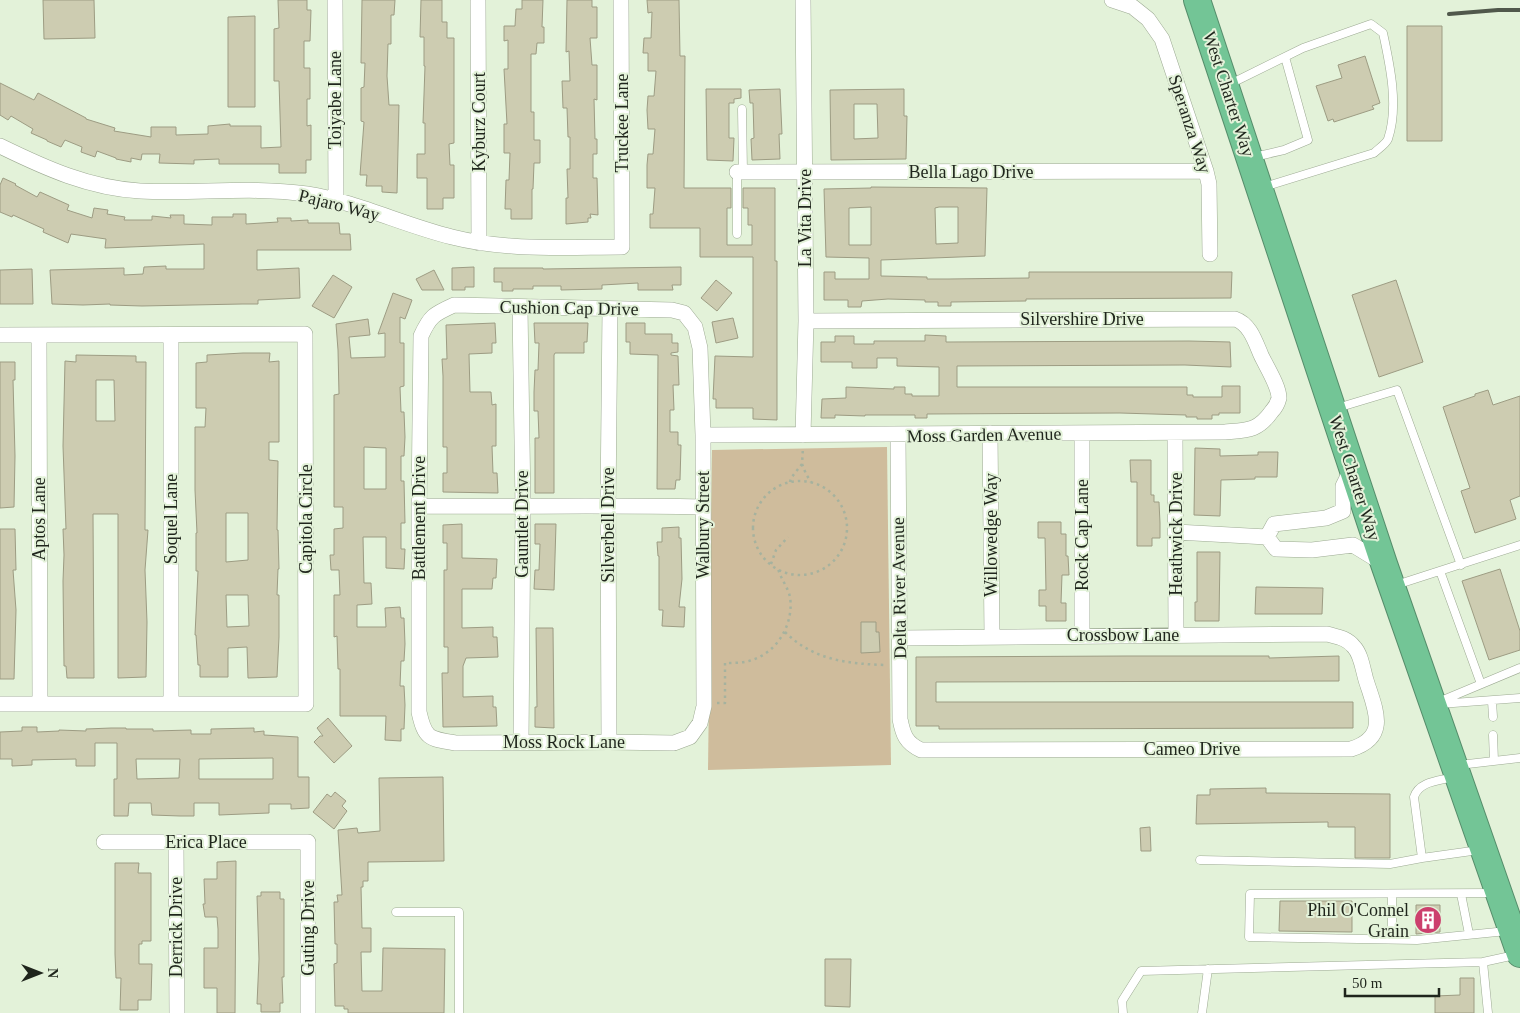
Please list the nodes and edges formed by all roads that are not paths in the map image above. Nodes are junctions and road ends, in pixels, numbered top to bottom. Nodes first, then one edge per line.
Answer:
1 (335, 0) edge
2 (622, 0) edge
3 (803, 0) edge
4 (1112, 0) edge
5 (1197, 0) edge
6 (478, 1) edge
7 (1285, 58) junction
8 (1226, 86) junction
9 (742, 110) dead end
10 (0, 146) edge
11 (1250, 158) junction
12 (1206, 171) junction
13 (740, 172) junction
14 (805, 172) junction
15 (1260, 188) junction
16 (336, 200) junction
17 (737, 234) dead end
18 (479, 243) junction
19 (622, 247) joint
20 (1210, 254) dead end
21 (520, 307) junction
22 (610, 309) junction
23 (438, 312) joint
24 (806, 320) junction
25 (695, 328) joint
26 (171, 334) junction
27 (0, 335) edge
28 (39, 335) junction
29 (1332, 409) junction
30 (1263, 424) joint
31 (990, 433) junction
32 (1175, 433) junction
33 (1082, 434) junction
34 (703, 436) junction
35 (803, 436) junction
36 (898, 436) junction
37 (1352, 468) junction
38 (608, 505) junction
39 (419, 506) junction
40 (523, 508) junction
41 (702, 508) junction
42 (1176, 532) junction
43 (1267, 537) junction
44 (1520, 545) edge
45 (1461, 565) junction
46 (1440, 571) junction
47 (1387, 575) junction
48 (1176, 635) junction
49 (1082, 636) junction
50 (992, 637) junction
51 (900, 638) junction
52 (1346, 639) joint
53 (1520, 668) edge
54 (1481, 684) junction
55 (1520, 698) edge
56 (1492, 701) junction
57 (0, 704) edge
58 (40, 704) junction
59 (171, 704) junction
60 (1433, 704) junction
61 (1492, 717) dead end
62 (700, 723) joint
63 (423, 730) joint
64 (1493, 735) dead end
65 (906, 740) joint
66 (521, 742) junction
67 (609, 742) junction
68 (1520, 758) edge
69 (1494, 761) junction
70 (1456, 771) junction
71 (104, 842) dead end
72 (176, 842) junction
73 (308, 842) joint
74 (1484, 849) junction
75 (1422, 858) junction
76 (1200, 860) dead end
77 (1499, 893) junction
78 (1392, 894) junction
79 (1461, 894) junction
80 (396, 912) dead end
81 (1469, 934) junction
82 (1392, 939) junction
83 (1518, 942) edge
84 (1483, 962) junction
85 (1208, 969) junction
86 (177, 1013) edge
87 (308, 1013) edge
88 (459, 1013) edge
89 (1123, 1013) edge
90 (1202, 1013) edge
91 (1488, 1013) edge

1 - 16 street, Toiyabe Lane
2 - 19 street, Truckee Lane
3 - 14 street, La Vita Drive
4 - 12 street, Speranza Way
5 - 8 highway, West Charter Way
6 - 18 street, Kyburz Court
7 - 8 lane
7 - 11 lane
7 - 15 lane
8 - 11 highway, West Charter Way
9 - 13 lane
10 - 16 street, Pajaro Way
11 - 15 highway, West Charter Way
12 - 14 street, Bella Lago Drive
12 - 20 street, Speranza Way
13 - 14 street, Bella Lago Drive
13 - 17 lane
14 - 24 street, La Vita Drive
15 - 29 highway, West Charter Way
16 - 18 street, Pajaro Way
18 - 19 street, Pajaro Way
21 - 22 street, Cushion Cap Drive
21 - 23 street, Cushion Cap Drive
21 - 40 street, Gauntlet Drive
22 - 25 street, Cushion Cap Drive
22 - 38 street, Silverbell Drive
23 - 39 street, Battlement Drive
24 - 30 street, Silvershire Drive
24 - 35 street, La Vita Drive
25 - 34 street, Walbury Street
26 - 28 street, Capitola Circle
26 - 59 street, Soquel Lane
26 - 59 street, Capitola Circle
27 - 28 street, Capitola Circle
28 - 58 street, Aptos Lane
29 - 37 highway, West Charter Way
29 - 45 lane
30 - 32 street, Moss Garden Avenue
31 - 33 street, Moss Garden Avenue
31 - 36 street, Moss Garden Avenue
31 - 50 street, Willowedge Way
32 - 33 street, Moss Garden Avenue
32 - 42 street, Heathwick Drive
33 - 49 street, Rock Cap Lane
34 - 35 street, Moss Garden Avenue
34 - 41 street, Walbury Street
35 - 36 street, Moss Garden Avenue
36 - 51 street, Delta River Avenue
37 - 43 street
37 - 47 highway, West Charter Way
38 - 40 street
38 - 41 street
38 - 67 street, Silverbell Drive
39 - 40 street
39 - 63 street, Battlement Drive
40 - 66 street, Gauntlet Drive
41 - 62 street, Walbury Street
42 - 43 street
42 - 48 street, Heathwick Drive
43 - 47 street
44 - 45 lane
45 - 46 lane
46 - 47 lane
46 - 54 lane
47 - 60 highway, West Charter Way
48 - 49 street, Crossbow Lane
48 - 52 street, Crossbow Lane
49 - 50 street, Crossbow Lane
50 - 51 street, Crossbow Lane
51 - 65 street, Delta River Avenue
52 - 65 street, Cameo Drive
53 - 54 lane
54 - 60 lane
55 - 56 lane
56 - 60 lane
56 - 61 lane
57 - 58 street, Capitola Circle
58 - 59 street, Capitola Circle
60 - 70 highway, West Charter Way
62 - 67 street, Moss Rock Lane
63 - 66 street, Moss Rock Lane
64 - 69 lane
66 - 67 street, Moss Rock Lane
68 - 69 lane
69 - 70 lane
70 - 74 highway, West Charter Way
70 - 75 lane
71 - 72 street, Erica Place
72 - 73 street, Erica Place
72 - 86 street, Derrick Drive
73 - 87 street, Guting Drive
74 - 75 lane
74 - 77 highway, West Charter Way
75 - 76 lane
77 - 79 lane
77 - 83 highway, West Charter Way
78 - 79 lane
78 - 82 lane
78 - 82 lane
79 - 81 lane
80 - 88 lane
81 - 82 lane
81 - 83 lane
83 - 84 lane
84 - 85 lane
84 - 91 lane
85 - 89 lane
85 - 90 lane

